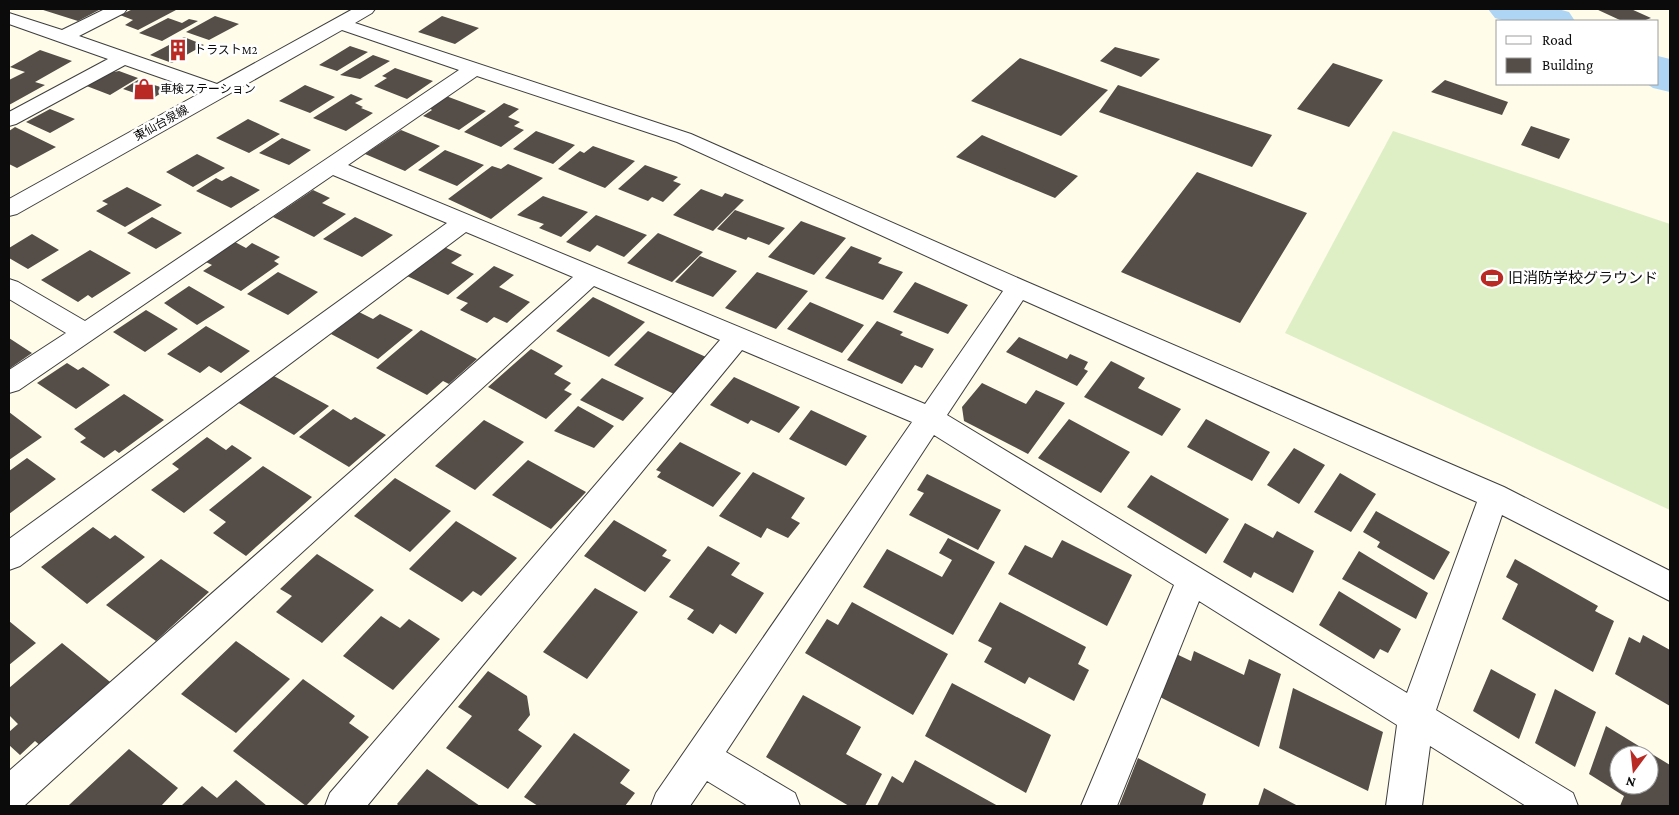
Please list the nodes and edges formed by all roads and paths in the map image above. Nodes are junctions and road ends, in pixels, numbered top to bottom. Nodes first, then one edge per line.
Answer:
1 (118, 9) edge
2 (366, 9) edge
3 (9, 18) edge
4 (338, 23) junction
5 (65, 36) junction
6 (124, 58) junction
7 (476, 68) junction
8 (218, 90) junction
9 (9, 120) edge
10 (331, 166) junction
11 (9, 209) edge
12 (464, 222) junction
13 (591, 275) junction
14 (9, 288) edge
15 (1018, 288) junction
16 (86, 333) junction
17 (738, 337) junction
18 (9, 383) edge
19 (930, 418) junction
20 (1494, 496) junction
21 (9, 556) edge
22 (1191, 581) junction
23 (1670, 587) edge
24 (1416, 717) junction
25 (702, 758) junction
26 (9, 795) edge
27 (343, 806) edge
28 (669, 806) edge
29 (782, 806) edge
30 (1099, 806) edge
31 (1404, 806) edge
32 (1560, 806) edge

1 - 5 street
2 - 4 street, 東仙台泉線
3 - 5 street
4 - 7 street
4 - 8 street, 東仙台泉線
5 - 6 street
6 - 8 street
6 - 9 street
7 - 10 street
7 - 15 street
8 - 11 street, 東仙台泉線
10 - 12 street
10 - 16 street
12 - 13 street
12 - 21 street
13 - 17 street
13 - 26 street
14 - 16 street
15 - 19 street
15 - 20 street
16 - 18 street
17 - 19 street
17 - 27 street
19 - 22 street
19 - 25 street
20 - 23 street
20 - 24 street
22 - 24 street
22 - 30 street
24 - 31 street
24 - 32 street
25 - 28 street
25 - 29 street

